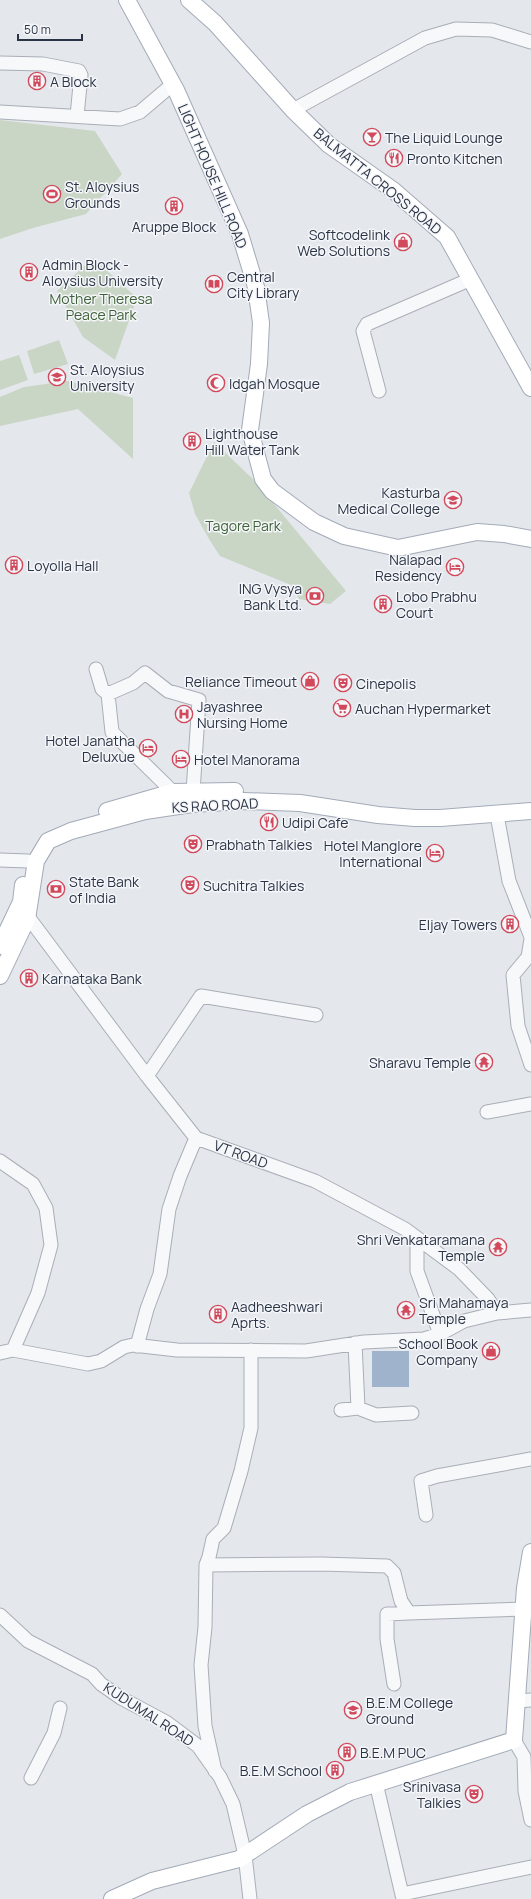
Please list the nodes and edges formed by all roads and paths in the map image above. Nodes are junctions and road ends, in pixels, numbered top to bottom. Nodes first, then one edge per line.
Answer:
1 (127, 0) edge
2 (139, 0) edge
3 (190, 0) edge
4 (531, 42) edge
5 (158, 55) junction
6 (0, 63) edge
7 (173, 84) junction
8 (293, 110) junction
9 (0, 112) edge
10 (77, 116) junction
11 (471, 279) junction
12 (531, 388) edge
13 (379, 391) dead end
14 (531, 539) edge
15 (96, 669) dead end
16 (108, 694) junction
17 (193, 792) junction
18 (174, 799) junction
19 (531, 802) edge
20 (531, 811) edge
21 (497, 815) junction
22 (28, 856) junction
23 (0, 860) edge
24 (23, 910) junction
25 (531, 938) edge
26 (0, 946) edge
27 (0, 976) edge
28 (316, 1015) dead end
29 (529, 1049) edge
30 (531, 1065) edge
31 (147, 1076) junction
32 (531, 1104) edge
33 (487, 1112) dead end
34 (196, 1138) junction
35 (0, 1161) edge
36 (417, 1238) junction
37 (531, 1310) edge
38 (496, 1313) junction
39 (440, 1334) junction
40 (355, 1344) junction
41 (137, 1346) junction
42 (13, 1350) junction
43 (251, 1350) junction
44 (0, 1353) edge
45 (358, 1408) junction
46 (341, 1410) dead end
47 (412, 1413) dead end
48 (531, 1459) edge
49 (426, 1515) dead end
50 (531, 1552) edge
51 (206, 1565) junction
52 (528, 1588) edge
53 (524, 1609) junction
54 (409, 1614) junction
55 (0, 1615) edge
56 (394, 1684) dead end
57 (524, 1701) edge
58 (60, 1708) dead end
59 (205, 1726) junction
60 (181, 1733) junction
61 (514, 1740) junction
62 (216, 1771) junction
63 (31, 1778) dead end
64 (376, 1783) junction
65 (528, 1790) edge
66 (531, 1820) edge
67 (245, 1855) junction
68 (531, 1867) edge
69 (129, 1896) edge
70 (402, 1896) edge
71 (112, 1899) edge
72 (250, 1899) edge

1 - 5 main road, LIGHT HOUSE HILL ROAD
2 - 5 main road
3 - 8 main road, BALMATTA CROSS ROAD
4 - 8 street
5 - 7 main road, LIGHT HOUSE HILL ROAD
6 - 10 street
7 - 10 street
7 - 14 main road, LIGHT HOUSE HILL ROAD
8 - 11 main road, BALMATTA CROSS ROAD
9 - 10 street
11 - 12 main road, BALMATTA CROSS ROAD
11 - 13 street
15 - 16 street
16 - 17 street
16 - 18 street
17 - 18 main road
17 - 19 main road
18 - 21 main road, KS RAO ROAD
18 - 22 main road
18 - 24 main road, KS RAO ROAD
20 - 21 main road, KS RAO ROAD
21 - 25 street
22 - 23 street
22 - 24 main road
24 - 26 main road
24 - 27 main road, KS RAO ROAD
24 - 31 street, VT ROAD
25 - 29 street
28 - 31 street
29 - 30 street
31 - 34 street, VT ROAD
32 - 33 street
34 - 36 street, VT ROAD
34 - 41 street
35 - 42 street
36 - 38 street, VT ROAD
36 - 39 street
37 - 38 street
38 - 39 street
39 - 40 street
40 - 43 street
40 - 45 street
41 - 42 street
41 - 43 street
42 - 44 street
43 - 51 street
45 - 46 street
45 - 47 street
48 - 49 street
50 - 52 main road
51 - 54 street
51 - 59 street
52 - 53 main road
53 - 54 street
53 - 57 main road
54 - 56 street
55 - 60 street, KUDUMAL ROAD
57 - 61 main road
58 - 63 street
59 - 60 street
59 - 62 street
60 - 62 street, KUDUMAL ROAD
61 - 64 main road
61 - 65 street
62 - 67 street, KUDUMAL ROAD
64 - 67 main road
64 - 70 street
65 - 66 street
67 - 69 main road
67 - 72 street, KUDUMAL ROAD
68 - 70 street
69 - 71 main road

